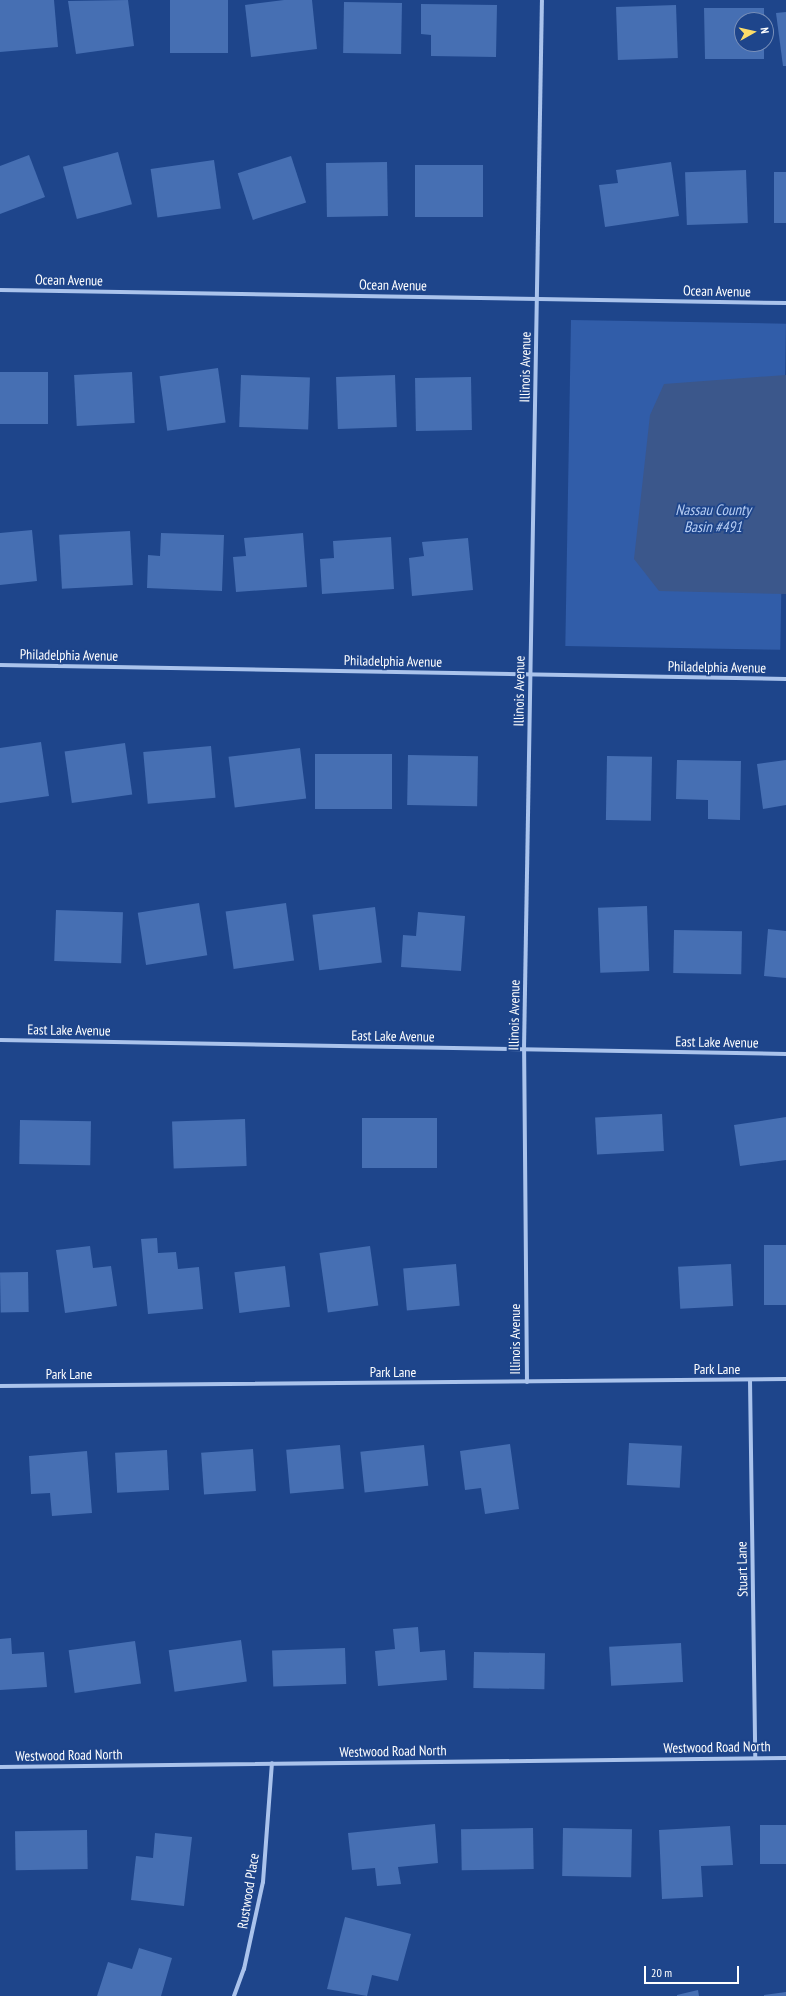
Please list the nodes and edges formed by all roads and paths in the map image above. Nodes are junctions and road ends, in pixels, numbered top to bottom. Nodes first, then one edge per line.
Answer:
1 (542, 0) edge
2 (0, 290) edge
3 (537, 299) junction
4 (786, 303) edge
5 (0, 665) edge
6 (530, 674) junction
7 (786, 679) edge
8 (0, 1040) edge
9 (524, 1049) junction
10 (786, 1054) edge
11 (786, 1379) edge
12 (750, 1380) junction
13 (526, 1382) junction
14 (0, 1386) edge
15 (755, 1758) junction
16 (786, 1758) edge
17 (272, 1763) junction
18 (0, 1767) edge
19 (234, 1996) edge

1 - 3 street, Illinois Avenue
2 - 3 street, Ocean Avenue
3 - 4 street, Ocean Avenue
3 - 6 street, Illinois Avenue
5 - 6 street, Philadelphia Avenue
6 - 7 street, Philadelphia Avenue
6 - 9 street, Illinois Avenue
8 - 9 street, East Lake Avenue
9 - 10 street, East Lake Avenue
9 - 13 street, Illinois Avenue
11 - 12 street, Park Lane
12 - 13 street, Park Lane
12 - 15 street, Stuart Lane
13 - 14 street, Park Lane
15 - 16 street, Westwood Road North
15 - 17 street, Westwood Road North
17 - 18 street, Westwood Road North
17 - 19 street, Rustwood Place

